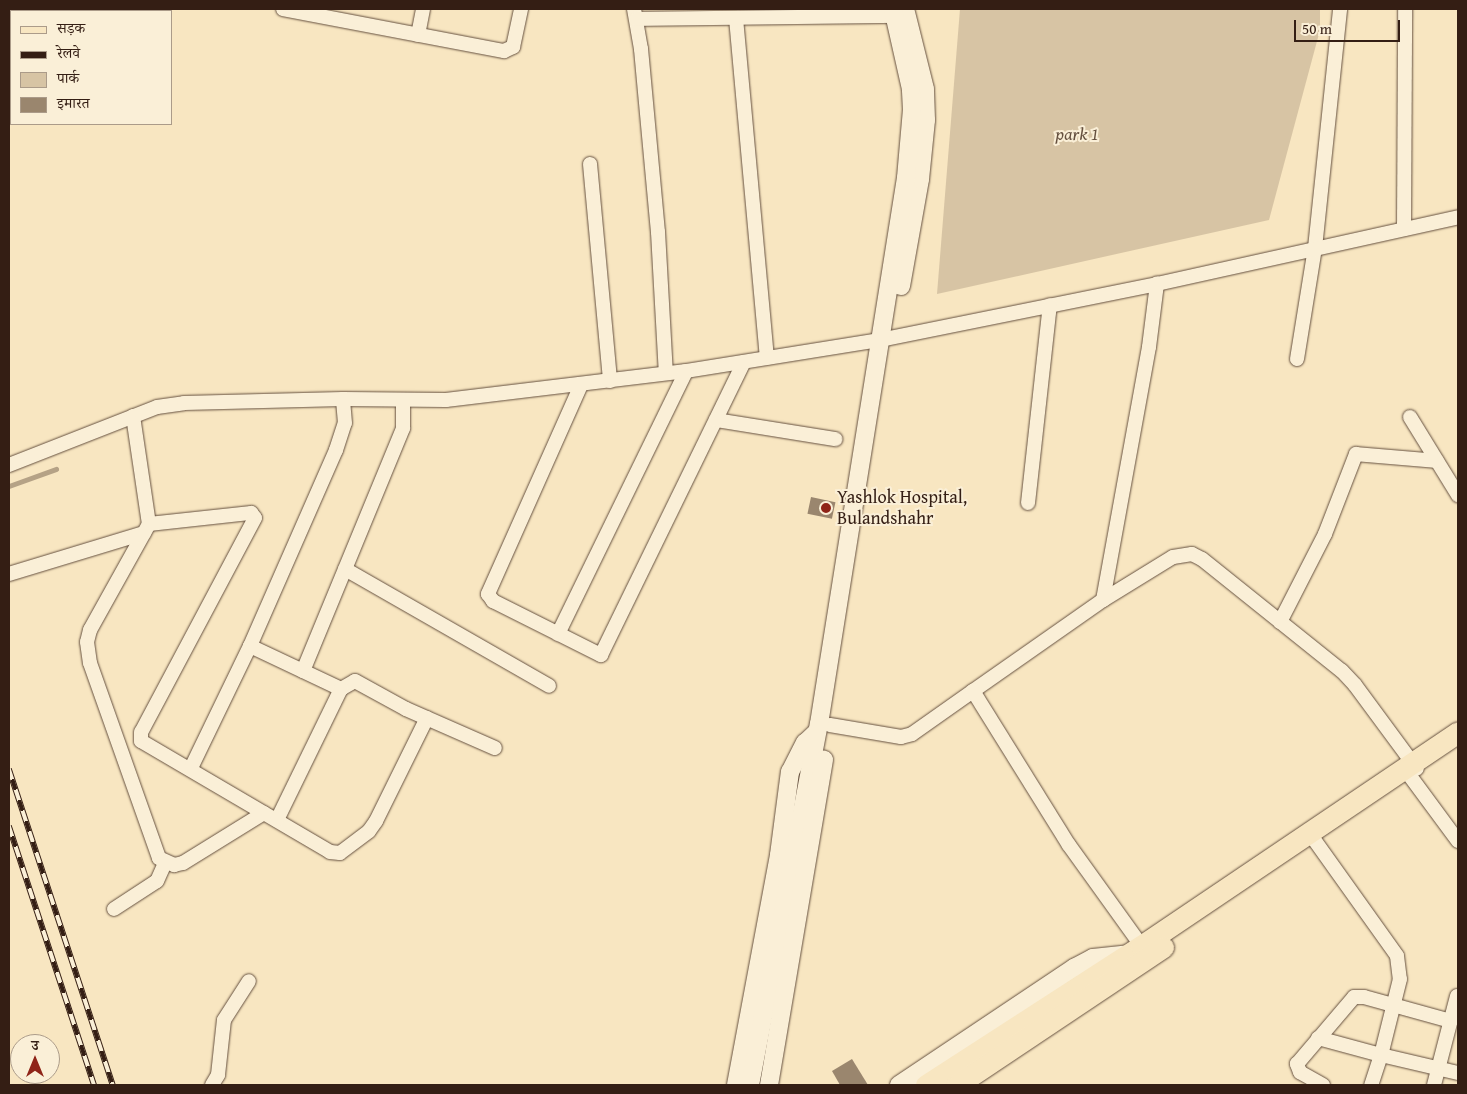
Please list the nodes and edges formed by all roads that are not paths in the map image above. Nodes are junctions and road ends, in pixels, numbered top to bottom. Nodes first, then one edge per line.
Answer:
1 (283, 9) edge
2 (423, 9) edge
3 (521, 9) edge
4 (1340, 9) edge
5 (1406, 9) edge
6 (898, 11) edge
7 (325, 14) edge
8 (635, 14) edge
9 (736, 18) junction
10 (418, 35) junction
11 (590, 164) dead end
12 (1458, 217) edge
13 (1404, 229) junction
14 (1316, 248) junction
15 (1157, 284) junction
16 (1050, 305) junction
17 (886, 339) junction
18 (767, 358) junction
19 (1297, 359) dead end
20 (744, 362) junction
21 (686, 371) junction
22 (666, 374) junction
23 (610, 381) junction
24 (581, 385) junction
25 (343, 399) junction
26 (403, 401) junction
27 (133, 416) junction
28 (1410, 417) dead end
29 (716, 420) junction
30 (835, 439) dead end
31 (1437, 461) junction
32 (9, 465) edge
33 (1458, 495) edge
34 (1028, 503) dead end
35 (147, 528) junction
36 (345, 569) junction
37 (9, 574) edge
38 (1103, 600) junction
39 (1280, 622) junction
40 (558, 634) junction
41 (250, 646) junction
42 (303, 671) junction
43 (549, 686) dead end
44 (341, 689) junction
45 (973, 691) junction
46 (427, 718) junction
47 (1458, 732) edge
48 (821, 733) junction
49 (1458, 745) edge
50 (495, 748) dead end
51 (190, 768) junction
52 (1413, 769) junction
53 (264, 812) junction
54 (277, 820) junction
55 (1312, 836) junction
56 (1458, 841) edge
57 (166, 863) junction
58 (114, 909) dead end
59 (1138, 953) junction
60 (249, 981) dead end
61 (1457, 996) edge
62 (1393, 1005) junction
63 (1451, 1021) junction
64 (1318, 1038) junction
65 (1381, 1055) junction
66 (1438, 1068) junction
67 (1458, 1073) edge
68 (212, 1085) edge
69 (736, 1085) edge
70 (750, 1085) edge
71 (769, 1085) edge
72 (899, 1085) edge
73 (926, 1085) edge
74 (957, 1085) edge
75 (1323, 1085) edge
76 (1371, 1085) edge
77 (1434, 1085) edge

1 - 7 street
2 - 10 street
3 - 10 street
4 - 14 street
5 - 13 street
6 - 9 street
6 - 17 street
7 - 10 street
8 - 9 street
8 - 22 street
9 - 18 street
11 - 23 street
12 - 13 street
13 - 14 street
14 - 15 street
14 - 19 street
15 - 16 street
15 - 38 street
16 - 17 street
16 - 34 street
17 - 18 street
17 - 48 street
18 - 20 street
20 - 21 street
20 - 29 street
21 - 22 street
21 - 40 street
22 - 23 street
23 - 24 street
24 - 26 street
24 - 40 street
25 - 26 street
25 - 27 street
25 - 41 street
26 - 36 street
27 - 32 street
27 - 35 street
28 - 31 street
29 - 30 street
29 - 40 street
31 - 33 street
31 - 39 street
35 - 37 street
35 - 51 street
35 - 57 street
36 - 42 street
36 - 43 street
38 - 39 street
38 - 45 street
39 - 52 street
41 - 42 street
41 - 51 street
42 - 44 street
44 - 46 street
44 - 54 street
45 - 48 street
45 - 59 street
46 - 50 street
46 - 54 street
47 - 52 main road
48 - 69 street
48 - 70 street
48 - 71 street
49 - 52 main road
51 - 53 street
52 - 55 main road
52 - 56 street
53 - 54 street
53 - 57 street
55 - 59 main road
55 - 62 street
57 - 58 street
59 - 72 street
59 - 73 main road
59 - 74 main road
60 - 68 street
61 - 63 street
62 - 63 street
62 - 64 street
62 - 65 street
63 - 66 street
64 - 65 street
64 - 75 street
65 - 66 street
65 - 76 street
66 - 67 street
66 - 77 street

